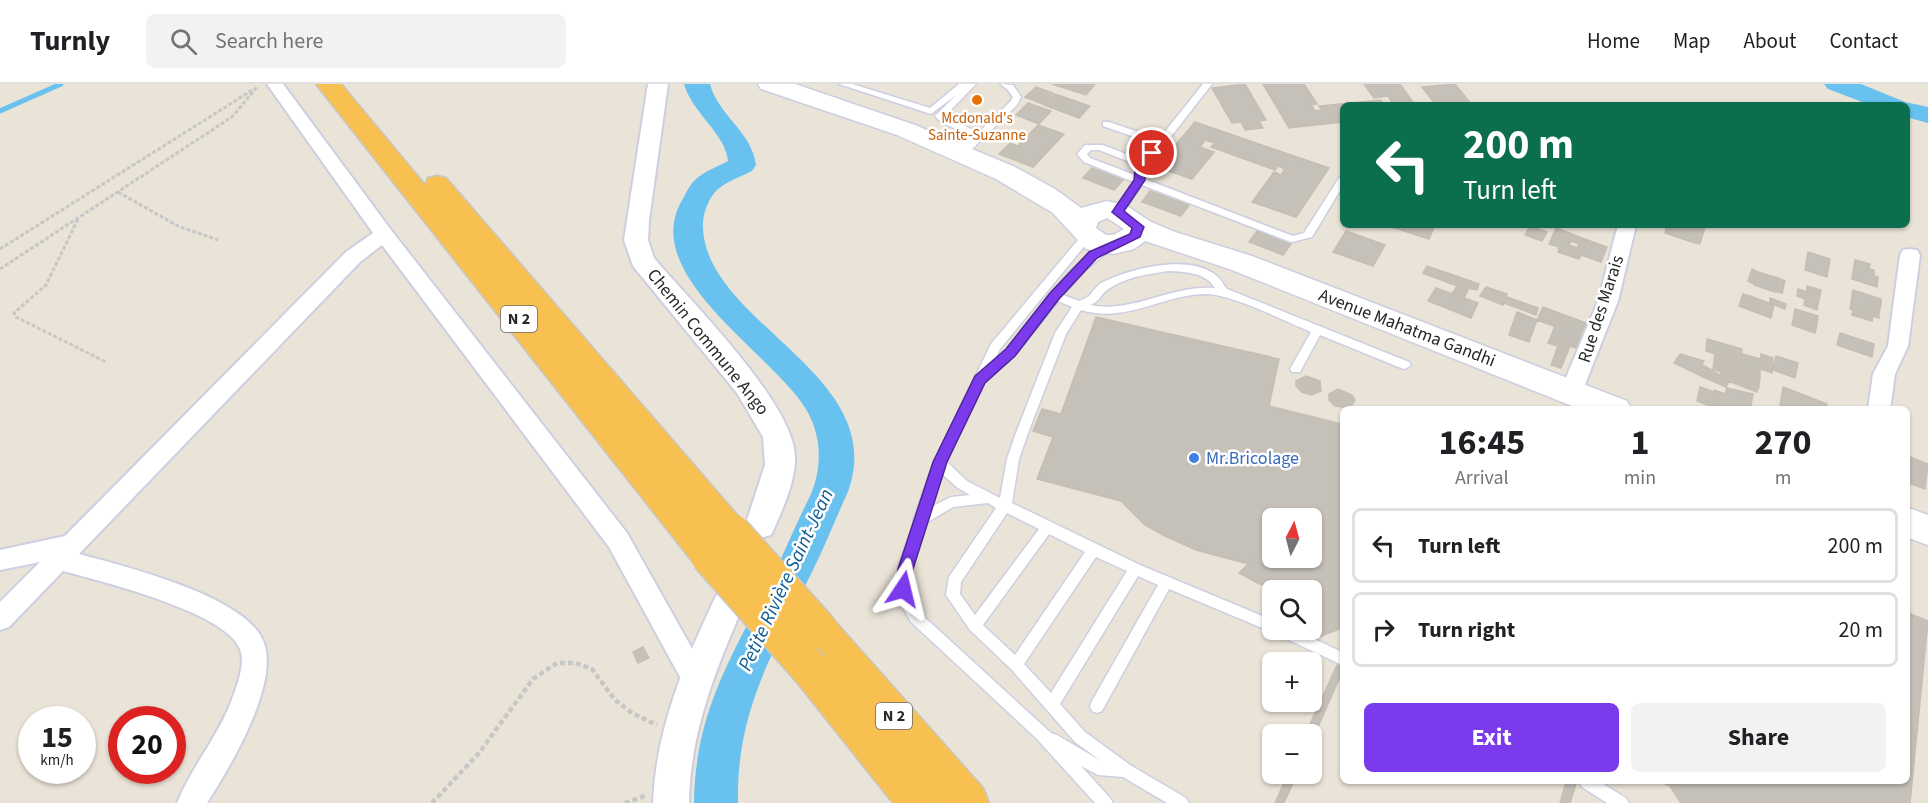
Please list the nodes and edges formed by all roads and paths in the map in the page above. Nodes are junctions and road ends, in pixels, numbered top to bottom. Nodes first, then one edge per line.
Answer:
1 (262, 84) edge
2 (328, 84) edge
3 (352, 84) edge
4 (658, 84) edge
5 (843, 84) edge
6 (964, 84) edge
7 (972, 84) edge
8 (1004, 84) edge
9 (1208, 84) edge
10 (780, 85) edge
11 (266, 86) edge
12 (1106, 124) dead end
13 (1161, 143) junction
14 (958, 152) junction
15 (1144, 164) junction
16 (1140, 180) junction
17 (1340, 183) edge
18 (118, 192) junction
19 (78, 218) junction
20 (1626, 228) edge
21 (1109, 229) junction
22 (384, 234) junction
23 (218, 240) dead end
24 (0, 249) edge
25 (1910, 255) dead end
26 (0, 269) edge
27 (1222, 292) junction
28 (1054, 296) junction
29 (1079, 305) junction
30 (1318, 329) junction
31 (106, 362) dead end
32 (1405, 365) dead end
33 (1296, 369) dead end
34 (980, 380) junction
35 (1571, 392) junction
36 (1606, 406) edge
37 (1880, 406) edge
38 (940, 462) junction
39 (987, 499) junction
40 (1005, 506) junction
41 (919, 521) junction
42 (1910, 523) edge
43 (1046, 529) junction
44 (1928, 530) edge
45 (734, 538) junction
46 (1094, 550) junction
47 (64, 552) junction
48 (0, 560) edge
49 (1135, 569) junction
50 (1167, 581) junction
51 (728, 604) dead end
52 (0, 619) edge
53 (1262, 622) edge
54 (975, 626) junction
55 (1302, 640) edge
56 (1340, 658) edge
57 (1016, 665) junction
58 (695, 679) junction
59 (1052, 704) junction
60 (1097, 706) dead end
61 (1041, 733) junction
62 (680, 736) junction
63 (1125, 770) junction
64 (1590, 784) edge
65 (1093, 791) junction
66 (1178, 802) edge
67 (191, 803) edge
68 (432, 803) edge
69 (671, 803) edge
70 (919, 803) edge
71 (968, 803) edge
72 (1105, 803) edge
73 (1113, 803) edge
74 (1621, 803) edge

1 - 11 path
2 - 45 highway, N 2
3 - 45 highway, N 2
4 - 45 street, Chemin Commune Ango
5 - 6 lane
7 - 14 lane
8 - 14 lane
9 - 13 lane
10 - 14 main road
11 - 18 path
11 - 22 street
11 - 24 path
12 - 13 lane
13 - 15 lane
14 - 21 main road
15 - 16 lane
15 - 16 lane
16 - 17 lane
16 - 21 lane
18 - 19 path
18 - 23 path
19 - 26 path
19 - 31 path
20 - 35 street, Rue des Marais
21 - 28 lane
21 - 34 lane
21 - 35 main road, Avenue Mahatma Gandhi
22 - 47 street
22 - 58 street
25 - 37 street
27 - 29 lane
27 - 29 lane
27 - 30 lane
28 - 29 lane
28 - 34 lane
29 - 40 lane
30 - 32 lane
30 - 33 lane
34 - 38 lane
35 - 36 main road, Avenue Mahatma Gandhi
38 - 39 lane
38 - 41 lane
39 - 40 lane
39 - 41 lane
40 - 43 lane
40 - 54 lane
41 - 61 lane
42 - 44 main road
43 - 46 lane
43 - 54 lane
45 - 70 highway, N 2, bridge
45 - 71 highway, N 2, bridge
46 - 49 lane
46 - 57 lane
47 - 48 street
47 - 52 street
47 - 67 street
49 - 50 lane
49 - 59 lane
50 - 53 lane
50 - 60 lane
51 - 58 street
54 - 57 lane
55 - 56 lane
57 - 59 lane
58 - 62 street
59 - 63 lane
61 - 63 lane
61 - 65 lane
62 - 68 path
62 - 69 street
63 - 66 lane
64 - 74 lane
65 - 72 lane
65 - 73 lane

